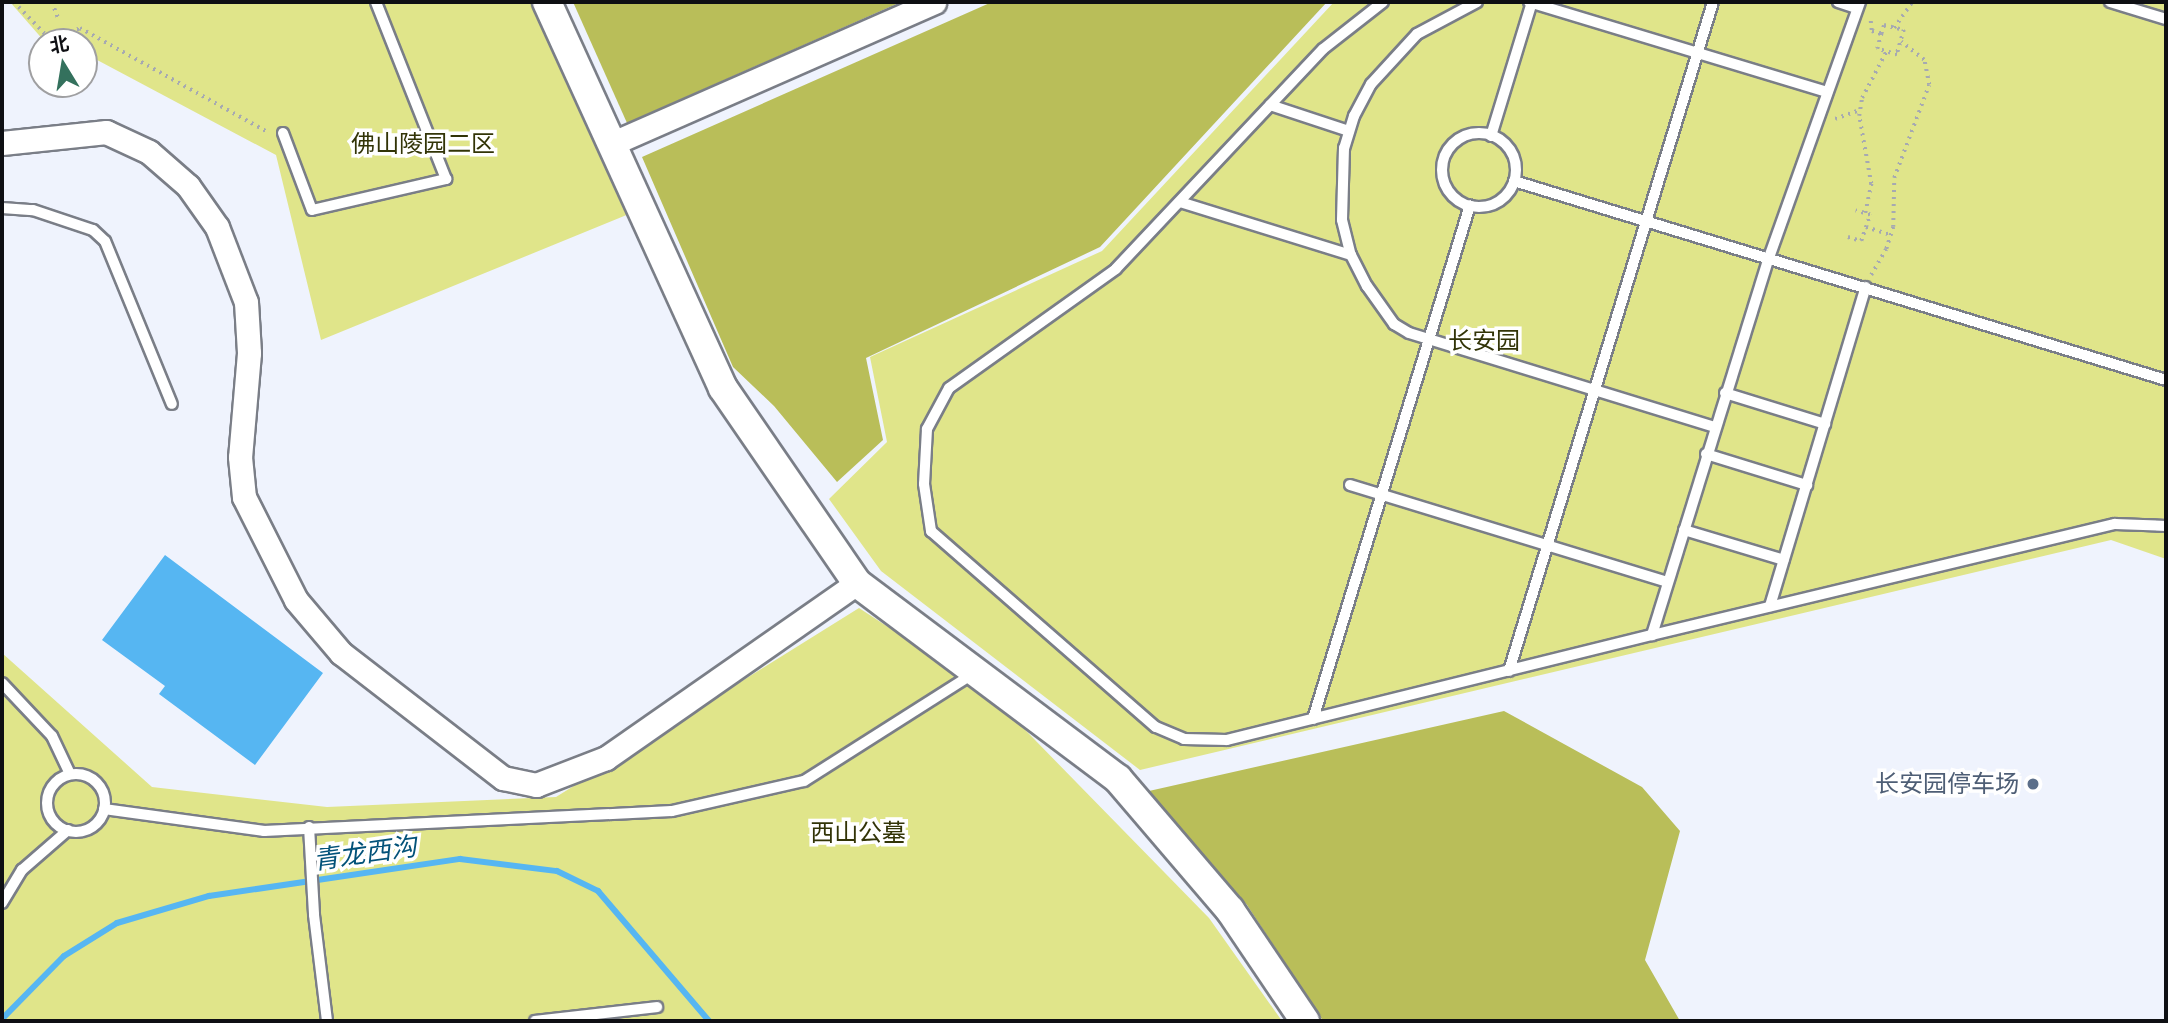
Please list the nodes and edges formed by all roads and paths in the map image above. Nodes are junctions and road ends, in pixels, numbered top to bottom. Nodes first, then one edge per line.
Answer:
1 (14, 2) edge
2 (52, 2) edge
3 (376, 2) edge
4 (547, 2) edge
5 (934, 2) edge
6 (1383, 2) edge
7 (1477, 2) edge
8 (1531, 2) edge
9 (1713, 2) edge
10 (1838, 2) edge
11 (1912, 2) edge
12 (2110, 2) edge
13 (1858, 5) edge
14 (2166, 19) edge
15 (58, 20) dead end
16 (1894, 28) junction
17 (1881, 34) junction
18 (1901, 42) junction
19 (1697, 52) junction
20 (1886, 52) junction
21 (1827, 92) junction
22 (1270, 105) junction
23 (1860, 110) junction
24 (1816, 123) junction
25 (1349, 131) junction
26 (1491, 135) junction
27 (284, 137) joint
28 (2, 143) edge
29 (611, 144) junction
30 (1514, 181) junction
31 (1180, 202) junction
32 (1470, 205) junction
33 (2, 208) edge
34 (1856, 211) dead end
35 (1865, 213) junction
36 (1646, 220) junction
37 (1866, 226) junction
38 (1891, 235) junction
39 (1848, 237) dead end
40 (1352, 255) junction
41 (1769, 257) junction
42 (1866, 287) junction
43 (1429, 340) junction
44 (2166, 380) edge
45 (1594, 390) junction
46 (1725, 393) junction
47 (172, 404) dead end
48 (1825, 424) junction
49 (1715, 427) junction
50 (1706, 454) junction
51 (1350, 485) dead end
52 (1807, 485) junction
53 (1381, 494) junction
54 (2166, 526) edge
55 (1684, 530) junction
56 (1547, 545) junction
57 (1784, 560) junction
58 (1668, 582) junction
59 (857, 583) junction
60 (1770, 606) junction
61 (1652, 635) junction
62 (1509, 671) junction
63 (976, 672) junction
64 (2, 683) edge
65 (1313, 719) junction
66 (70, 774) junction
67 (104, 808) junction
68 (309, 827) junction
69 (68, 831) junction
70 (2, 903) edge
71 (657, 1007) dead end
72 (327, 1021) edge
73 (535, 1021) edge
74 (1305, 1021) edge

1 - 27 path
2 - 15 path
3 - 27 lane
4 - 29 street
5 - 29 street
6 - 22 lane
7 - 25 lane
8 - 19 lane
8 - 26 lane
9 - 19 lane
10 - 13 lane
11 - 16 path
12 - 14 lane
13 - 17 path
13 - 21 lane
16 - 17 path
16 - 18 path
17 - 20 path
18 - 20 path
18 - 38 path
19 - 21 lane
19 - 36 lane
20 - 23 path
21 - 24 lane
22 - 25 lane
22 - 31 lane
23 - 24 path
23 - 35 path
24 - 41 lane
25 - 40 lane
26 - 30 lane
26 - 32 lane
28 - 59 street
29 - 59 street
30 - 32 lane
30 - 36 lane
31 - 40 lane
31 - 65 lane
32 - 43 lane
33 - 47 lane
34 - 35 path
35 - 37 path
36 - 41 lane
36 - 45 lane
37 - 38 path
37 - 39 path
38 - 42 path
40 - 43 lane
41 - 42 lane
41 - 46 lane
42 - 44 lane
42 - 48 lane
43 - 45 lane
43 - 53 lane
45 - 49 lane
45 - 56 lane
46 - 48 lane
46 - 49 lane
48 - 52 lane
49 - 50 lane
50 - 52 lane
50 - 55 lane
51 - 53 lane
52 - 57 lane
53 - 56 lane
53 - 65 lane
54 - 60 lane
55 - 57 lane
55 - 58 lane
56 - 58 lane
56 - 62 lane
57 - 60 lane
58 - 61 lane
59 - 63 street
60 - 61 lane
61 - 62 lane
62 - 65 lane
63 - 68 lane
63 - 74 street
64 - 66 lane
66 - 67 lane
66 - 69 lane
67 - 68 lane
67 - 69 lane
68 - 72 lane
69 - 70 lane
71 - 73 lane

